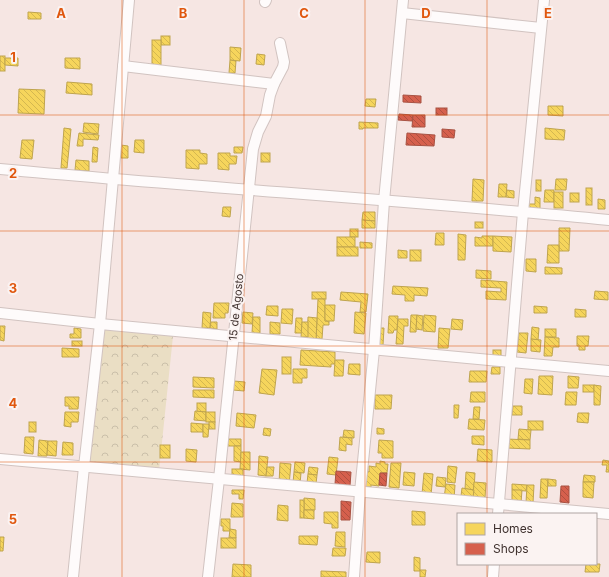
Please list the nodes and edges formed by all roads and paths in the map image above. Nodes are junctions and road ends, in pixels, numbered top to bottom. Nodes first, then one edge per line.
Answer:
1 (129, 0) edge
2 (403, 0) edge
3 (544, 0) edge
4 (402, 13) junction
5 (541, 28) junction
6 (280, 43) dead end
7 (123, 66) junction
8 (274, 84) junction
9 (0, 169) edge
10 (113, 180) junction
11 (249, 190) junction
12 (384, 201) junction
13 (523, 212) junction
14 (609, 220) edge
15 (0, 313) edge
16 (100, 324) junction
17 (233, 337) junction
18 (374, 350) junction
19 (510, 362) junction
20 (609, 371) edge
21 (0, 459) edge
22 (84, 467) junction
23 (219, 479) junction
24 (360, 492) junction
25 (498, 509) edge
26 (587, 513) edge
27 (597, 513) edge
28 (609, 514) edge
29 (494, 565) edge
30 (73, 577) edge
31 (208, 577) edge
32 (354, 577) edge
33 (493, 577) edge

1 - 7 street
2 - 4 street
3 - 5 street
4 - 5 street
4 - 12 street
5 - 13 street
6 - 8 street, 15 de Agosto
7 - 8 street
7 - 10 street
8 - 11 street, 15 de Agosto
9 - 10 street
10 - 11 street
10 - 16 street
11 - 12 street
11 - 17 street, 15 de Agosto
12 - 13 street
12 - 18 street
13 - 14 street
13 - 19 street
15 - 16 street
16 - 17 street
16 - 22 street
17 - 18 street
17 - 23 street, 15 de Agosto
18 - 19 street
18 - 24 street
19 - 20 street
19 - 25 street
21 - 22 street
22 - 23 street
22 - 30 street
23 - 24 street
23 - 31 street, 15 de Agosto
24 - 25 street
24 - 32 street
25 - 26 street
27 - 28 street
29 - 33 street

